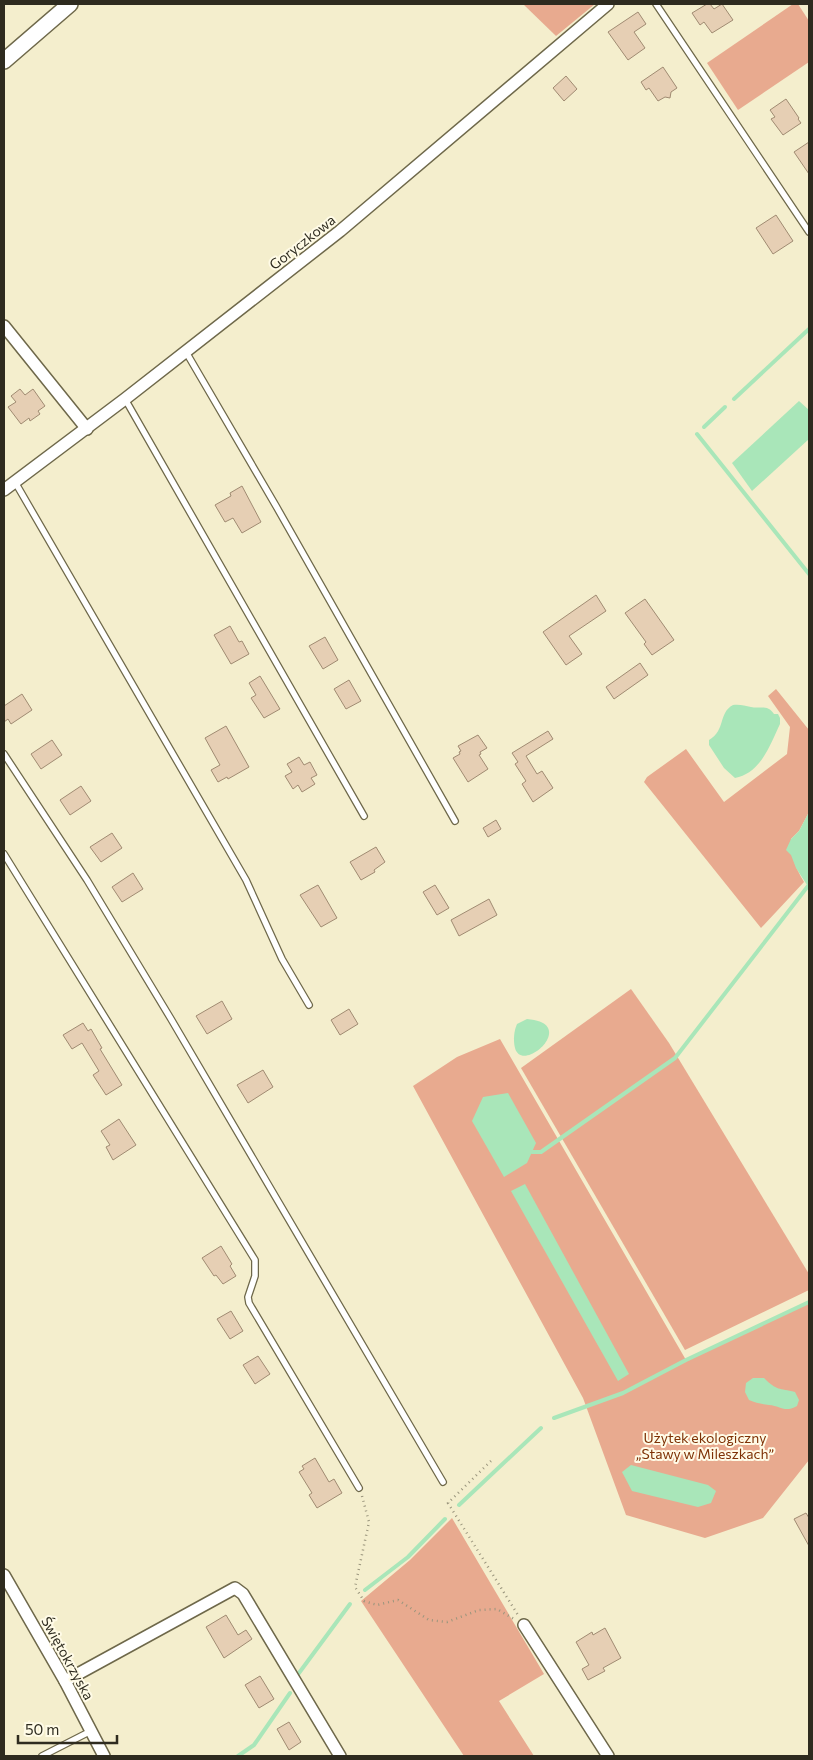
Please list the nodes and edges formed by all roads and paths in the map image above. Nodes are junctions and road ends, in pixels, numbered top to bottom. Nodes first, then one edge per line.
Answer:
1 (70, 4) edge
2 (608, 4) edge
3 (656, 4) edge
4 (4, 62) edge
5 (809, 232) edge
6 (4, 326) edge
7 (186, 352) junction
8 (125, 399) junction
9 (87, 429) junction
10 (15, 482) junction
11 (4, 490) edge
12 (4, 754) edge
13 (364, 816) dead end
14 (455, 820) dead end
15 (4, 854) edge
16 (310, 1006) dead end
17 (491, 1461) dead end
18 (443, 1482) dead end
19 (359, 1488) joint
20 (4, 1575) edge
21 (524, 1625) junction
22 (65, 1681) junction
23 (91, 1731) junction
24 (42, 1756) edge
25 (104, 1756) edge
26 (340, 1756) edge
27 (608, 1756) edge

1 - 4 street
2 - 7 street, Goryczkowa
3 - 5 lane
6 - 9 street
7 - 8 street, Goryczkowa
7 - 14 lane
8 - 9 street, Goryczkowa
8 - 13 lane
9 - 10 street, Goryczkowa
10 - 11 street, Goryczkowa
10 - 16 lane
12 - 18 lane
15 - 19 lane
17 - 21 path
19 - 21 path
20 - 22 street, Świętokrzyska
21 - 27 street
22 - 23 street, Świętokrzyska
22 - 26 street
23 - 24 lane
23 - 25 street, Świętokrzyska

